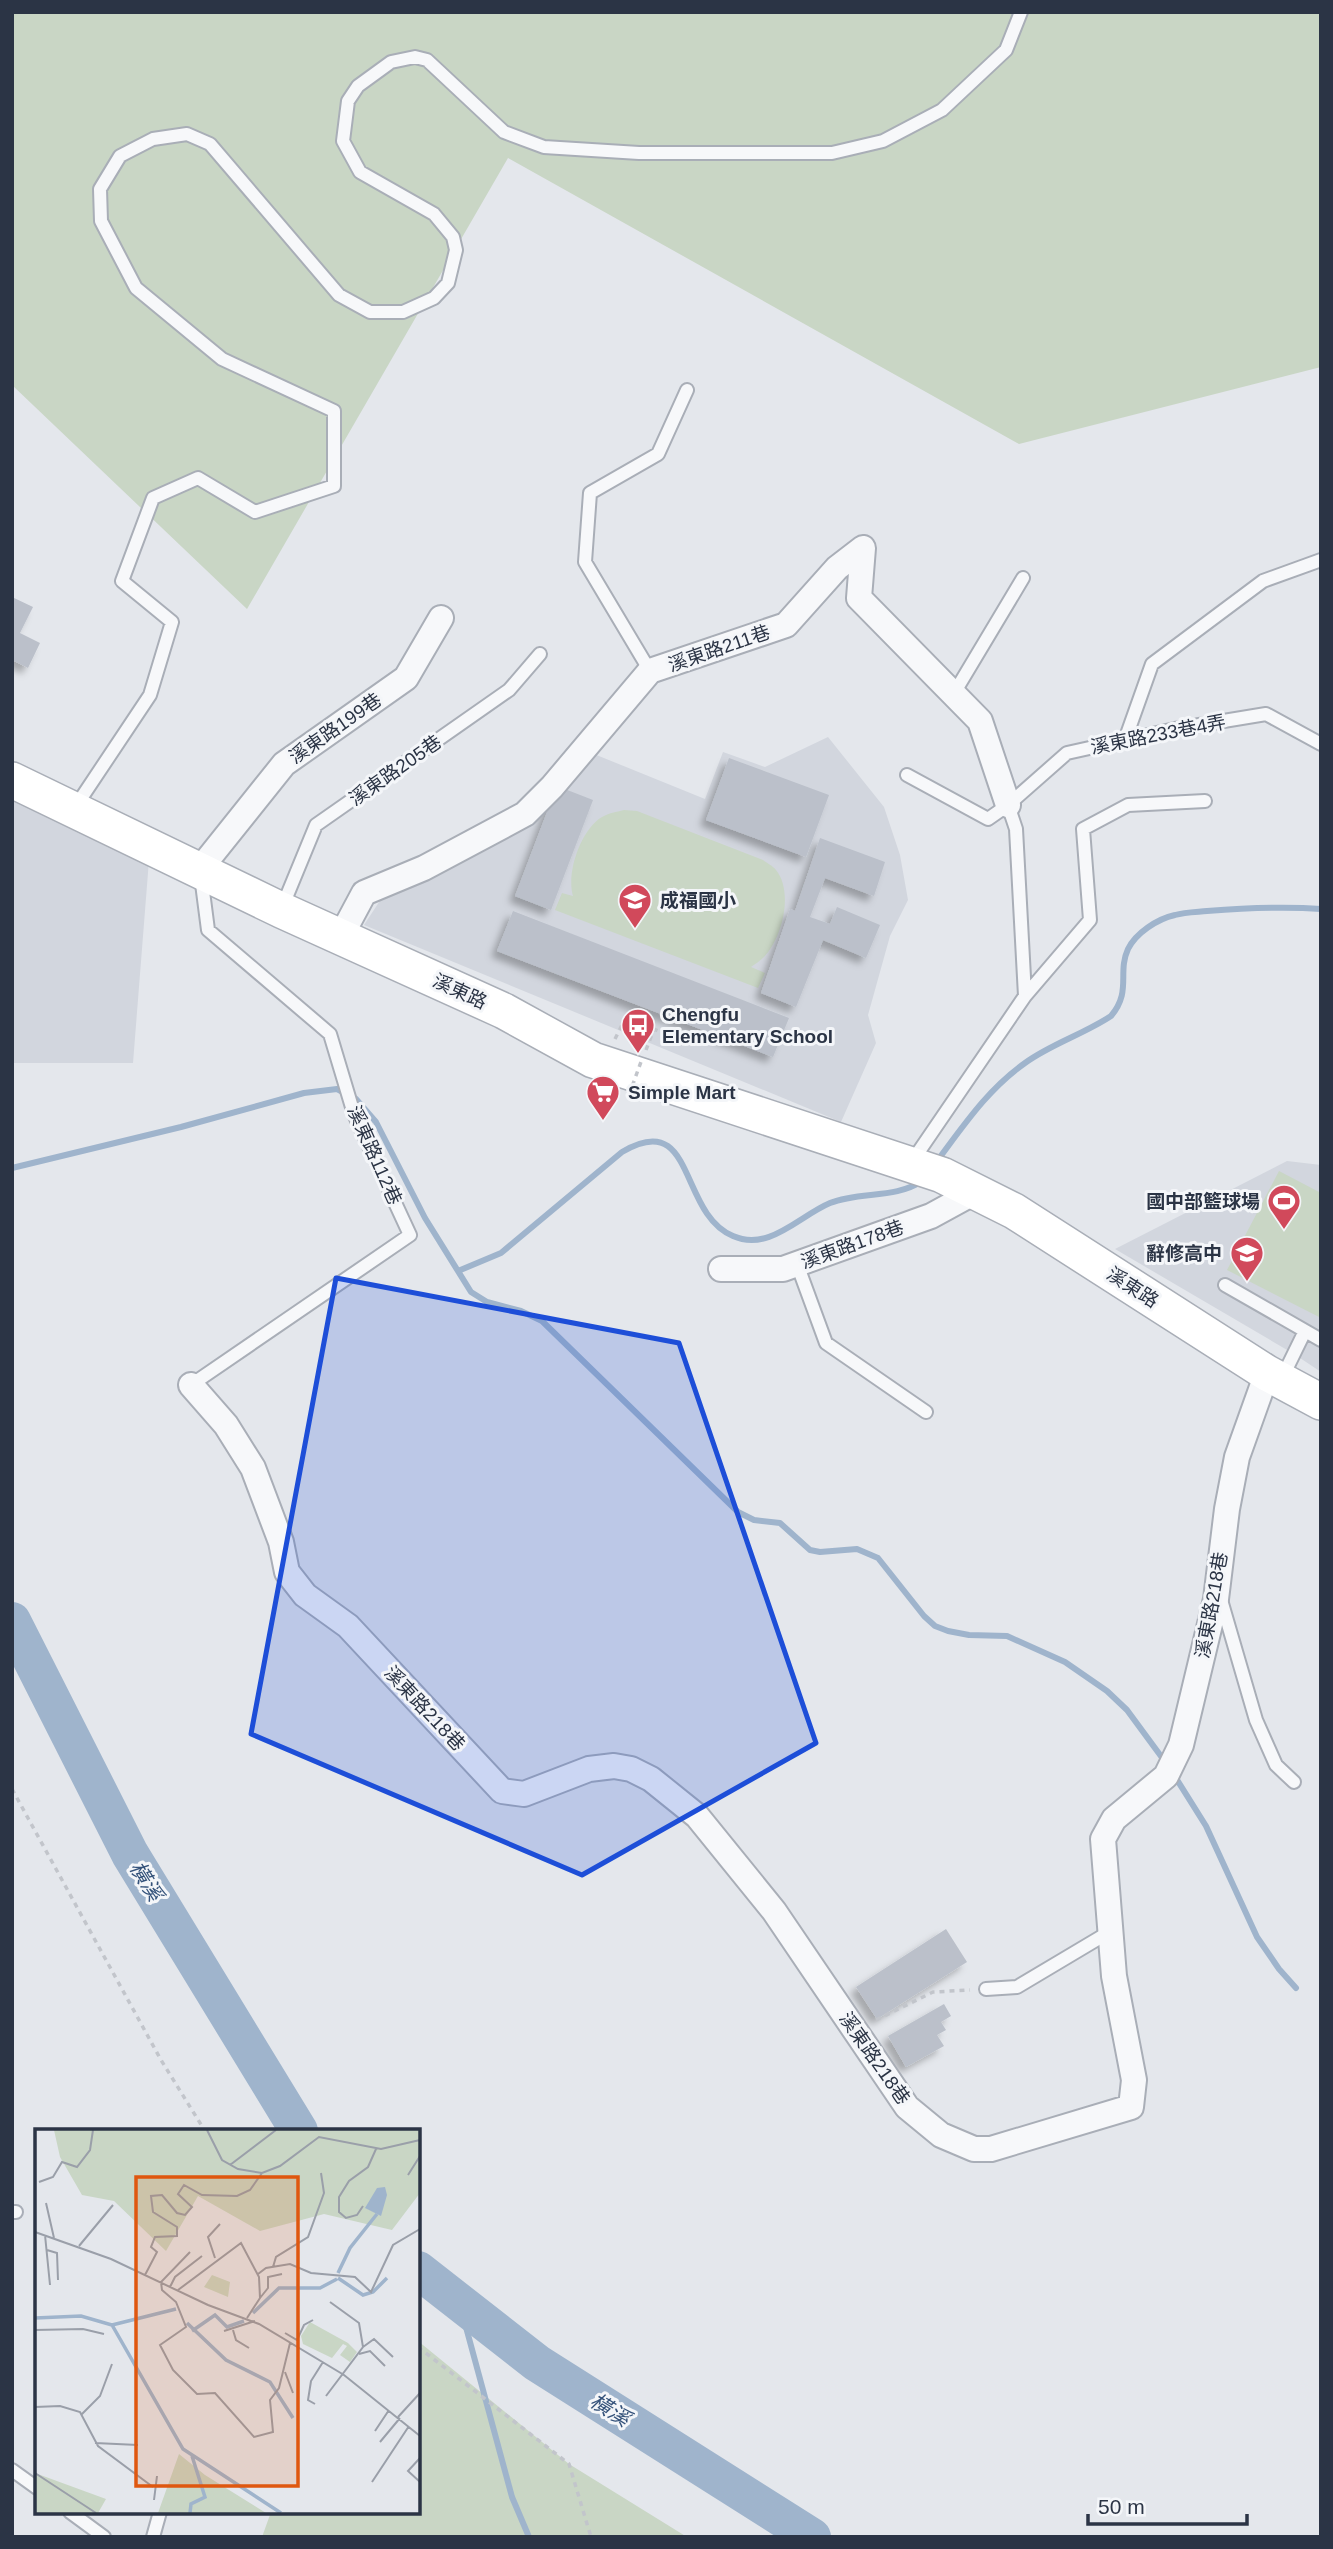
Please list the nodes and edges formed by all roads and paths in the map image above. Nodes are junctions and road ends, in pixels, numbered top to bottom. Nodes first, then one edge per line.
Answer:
1 (1021, 12) edge
2 (687, 390) dead end
3 (1321, 560) edge
4 (1023, 578) dead end
5 (441, 618) dead end
6 (540, 654) dead end
7 (650, 671) junction
8 (953, 695) junction
9 (1125, 740) junction
10 (1321, 744) edge
11 (907, 775) dead end
12 (12, 780) edge
13 (1205, 802) dead end
14 (1007, 805) junction
15 (74, 809) junction
16 (200, 869) junction
17 (281, 910) junction
18 (341, 936) junction
19 (1025, 996) junction
20 (618, 1030) dead end
21 (684, 1041) dead end
22 (642, 1059) dead end
23 (629, 1095) dead end
24 (925, 1170) junction
25 (975, 1192) junction
26 (797, 1264) junction
27 (722, 1269) dead end
28 (1225, 1284) dead end
29 (1305, 1331) junction
30 (1321, 1340) edge
31 (1274, 1376) junction
32 (191, 1385) joint
33 (1321, 1402) edge
34 (926, 1412) dead end
35 (1217, 1587) junction
36 (1294, 1783) dead end
37 (12, 1789) edge
38 (1111, 1931) junction
39 (986, 1989) joint
40 (855, 2030) junction
41 (204, 2129) edge
42 (420, 2349) edge
43 (12, 2470) edge
44 (35, 2487) edge
45 (73, 2514) edge
46 (159, 2514) edge
47 (104, 2537) edge
48 (153, 2537) edge
49 (592, 2537) edge

1 - 15 lane
2 - 7 lane
3 - 9 lane
4 - 8 lane
5 - 16 street, 溪東路199巷
6 - 17 lane, 溪東路205巷
7 - 8 street, 溪東路211巷
7 - 18 street, 溪東路211巷
8 - 14 street, 溪東路211巷
9 - 10 lane, 溪東路233巷4弄
9 - 14 lane, 溪東路233巷4弄
11 - 14 lane
12 - 15 main road, 溪東路
13 - 19 lane
14 - 19 lane
15 - 16 main road, 溪東路
16 - 17 main road, 溪東路
16 - 32 lane, 溪東路112巷
17 - 18 main road, 溪東路
18 - 24 main road, 溪東路
19 - 24 lane
20 - 21 path
22 - 23 path, bridge
24 - 25 main road, 溪東路
25 - 26 street, 溪東路178巷
25 - 31 main road, 溪東路
26 - 27 street, 溪東路178巷
26 - 34 lane
28 - 29 lane
29 - 30 lane
29 - 31 lane
31 - 33 main road, 溪東路
31 - 35 street, 溪東路218巷
32 - 40 street, 溪東路218巷
35 - 36 lane
35 - 38 street, 溪東路218巷
37 - 41 path
38 - 39 lane
38 - 40 street, 溪東路218巷
39 - 40 path
42 - 49 path
43 - 44 lane
45 - 47 lane
46 - 48 lane

